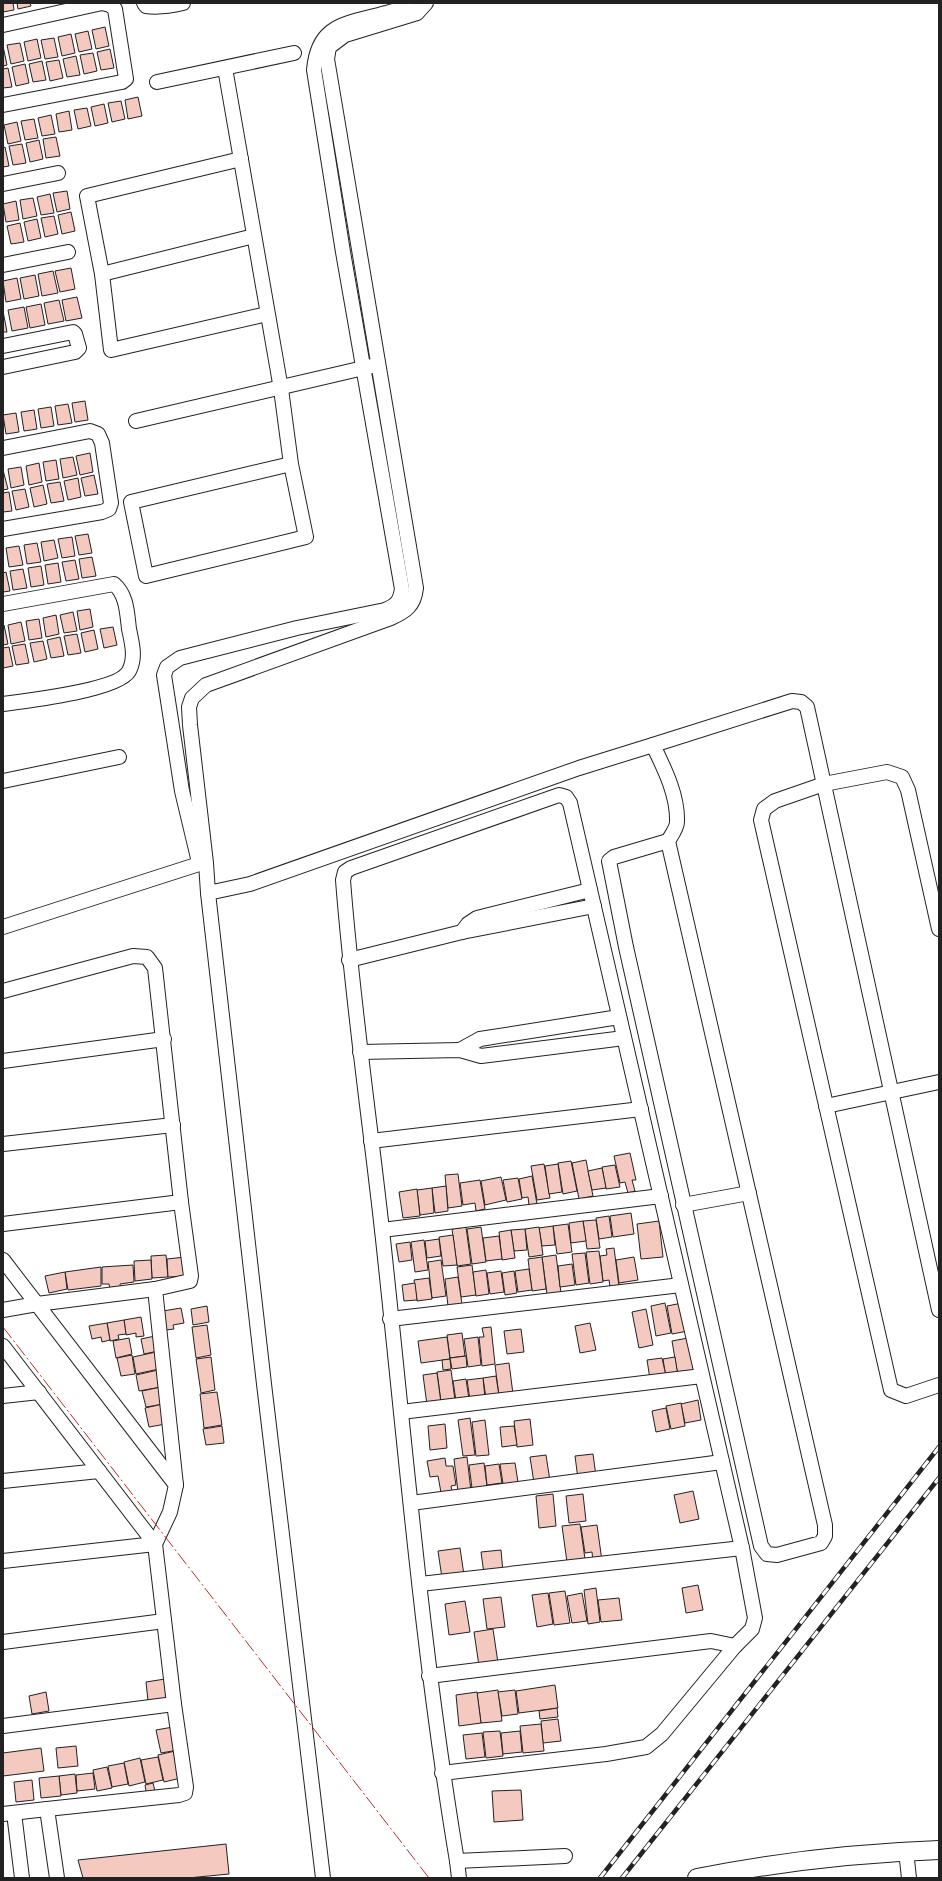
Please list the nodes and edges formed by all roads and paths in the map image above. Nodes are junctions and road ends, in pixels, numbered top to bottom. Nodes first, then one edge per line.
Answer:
1 (144, 3) edge
2 (183, 3) edge
3 (409, 3) edge
4 (426, 3) edge
5 (3, 25) edge
6 (294, 53) dead end
7 (225, 68) junction
8 (157, 82) dead end
9 (3, 105) edge
10 (241, 159) junction
11 (58, 173) dead end
12 (3, 184) edge
13 (254, 236) junction
14 (68, 252) dead end
15 (3, 265) edge
16 (102, 274) junction
17 (268, 314) junction
18 (3, 346) edge
19 (379, 365) junction
20 (3, 367) edge
21 (364, 368) junction
22 (281, 389) junction
23 (136, 421) dead end
24 (3, 448) edge
25 (291, 464) junction
26 (3, 530) edge
27 (3, 604) edge
28 (3, 704) edge
29 (653, 746) junction
30 (119, 757) dead end
31 (3, 781) edge
32 (824, 784) junction
33 (668, 841) junction
34 (202, 869) junction
35 (590, 890) junction
36 (208, 893) junction
37 (594, 906) junction
38 (3, 927) edge
39 (939, 929) edge
40 (462, 932) junction
41 (349, 960) junction
42 (3, 991) edge
43 (619, 1017) junction
44 (624, 1038) junction
45 (164, 1039) junction
46 (460, 1050) junction
47 (360, 1052) junction
48 (3, 1061) edge
49 (939, 1082) edge
50 (891, 1092) junction
51 (826, 1106) junction
52 (641, 1109) junction
53 (173, 1125) junction
54 (371, 1141) junction
55 (3, 1144) edge
56 (749, 1193) junction
57 (661, 1196) junction
58 (181, 1202) junction
59 (683, 1205) junction
60 (3, 1224) edge
61 (382, 1230) junction
62 (3, 1260) edge
63 (681, 1285) junction
64 (155, 1289) junction
65 (37, 1304) junction
66 (3, 1310) edge
67 (939, 1310) edge
68 (390, 1319) junction
69 (3, 1346) edge
70 (702, 1376) junction
71 (939, 1385) edge
72 (39, 1392) junction
73 (3, 1396) edge
74 (401, 1412) junction
75 (722, 1462) junction
76 (99, 1471) junction
77 (3, 1481) edge
78 (176, 1485) junction
79 (411, 1503) junction
80 (155, 1544) junction
81 (742, 1548) junction
82 (3, 1561) edge
83 (420, 1584) junction
84 (164, 1621) junction
85 (3, 1642) edge
86 (735, 1646) junction
87 (429, 1676) junction
88 (174, 1704) junction
89 (3, 1726) edge
90 (442, 1773) junction
91 (47, 1809) junction
92 (8, 1813) edge
93 (939, 1850) edge
94 (906, 1851) junction
95 (565, 1856) dead end
96 (456, 1861) junction
97 (908, 1874) edge
98 (459, 1877) edge
99 (22, 1878) edge
100 (57, 1878) edge
101 (323, 1878) edge
102 (697, 1878) edge

1 - 2 street
3 - 21 street
4 - 19 street
5 - 9 street
6 - 7 street
7 - 8 street
7 - 10 street
10 - 13 street
10 - 16 street
11 - 12 street
13 - 16 street
13 - 17 street
14 - 15 street
16 - 17 street
17 - 22 street
18 - 20 street
19 - 21 street
19 - 34 street
21 - 22 street
21 - 34 street
22 - 23 street
22 - 25 street
24 - 26 street
25 - 25 street
27 - 28 street
29 - 32 street
29 - 33 street
29 - 36 street
30 - 31 street
32 - 39 street
32 - 50 street
32 - 51 street
33 - 56 street
33 - 59 street
34 - 36 street
34 - 38 street
35 - 37 street
35 - 40 street
35 - 41 street
36 - 101 street
37 - 40 street
37 - 43 street
40 - 41 street
41 - 47 street
42 - 45 street
43 - 44 street
43 - 46 street
44 - 46 street
44 - 52 street
45 - 48 street
45 - 53 street
46 - 47 street
47 - 54 street
49 - 50 street
50 - 51 street
50 - 67 street
51 - 71 street
52 - 54 street
52 - 57 street
53 - 55 street
53 - 58 street
54 - 61 street
56 - 59 street
56 - 59 street
57 - 61 street
57 - 63 street
58 - 60 street
58 - 64 street
61 - 68 street
62 - 65 street
63 - 68 street
63 - 70 street
64 - 65 street
64 - 78 street
65 - 66 street
65 - 78 street
68 - 74 street
69 - 72 street
70 - 74 street
70 - 75 street
72 - 73 street
72 - 76 street
74 - 79 street
75 - 79 street
75 - 81 street
76 - 77 street
76 - 80 street
78 - 80 street
79 - 83 street
80 - 82 street
80 - 84 street
81 - 83 street
81 - 86 street
83 - 87 street
84 - 85 street
84 - 88 street
86 - 87 street
86 - 90 street
87 - 90 street
88 - 89 street
88 - 91 street
90 - 96 street
91 - 92 street
91 - 100 street
92 - 99 street
93 - 94 street
94 - 97 street
94 - 102 street
95 - 96 street
96 - 98 street

